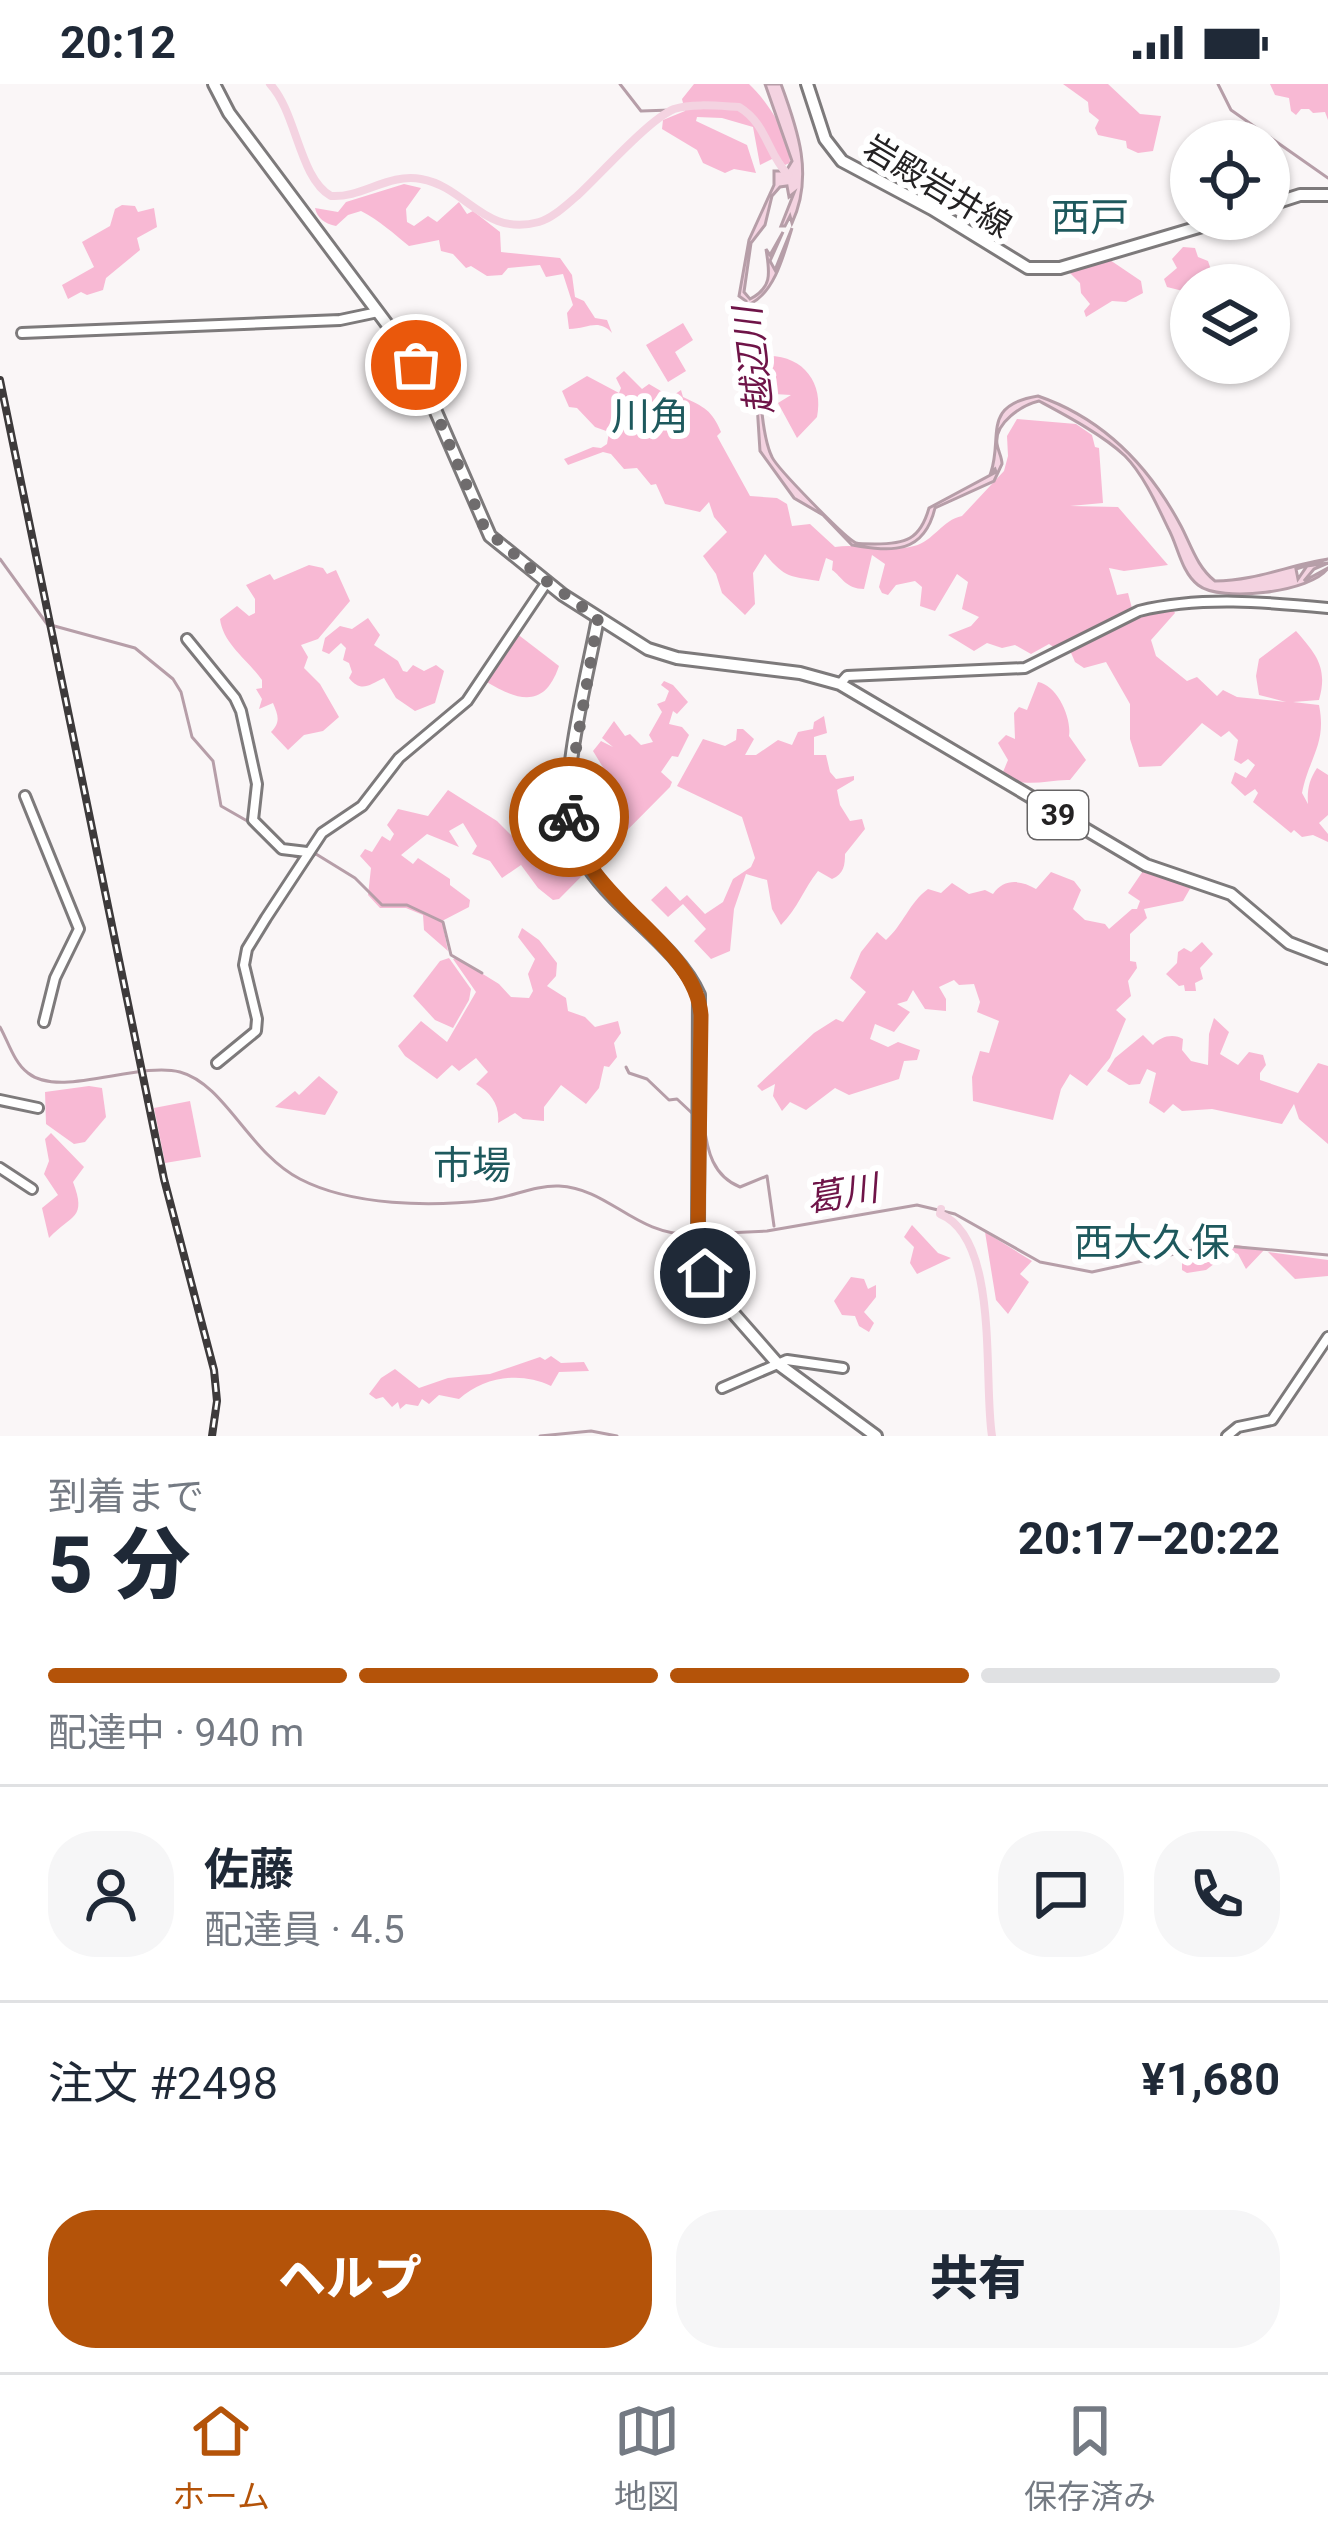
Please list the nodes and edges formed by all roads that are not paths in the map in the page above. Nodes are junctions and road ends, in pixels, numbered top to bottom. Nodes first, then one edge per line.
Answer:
1 (214, 84) edge
2 (807, 84) edge
3 (1328, 195) edge
4 (1290, 198) edge
5 (1170, 236) edge
6 (378, 312) junction
7 (22, 333) dead end
8 (547, 582) junction
9 (1328, 608) edge
10 (598, 618) junction
11 (187, 639) dead end
12 (840, 684) junction
13 (25, 796) dead end
14 (309, 852) junction
15 (1328, 958) edge
16 (44, 1022) dead end
17 (217, 1063) dead end
18 (0, 1100) edge
19 (38, 1108) dead end
20 (0, 1168) edge
21 (32, 1189) dead end
22 (1328, 1337) edge
23 (776, 1363) junction
24 (844, 1368) dead end
25 (722, 1388) dead end
26 (876, 1436) edge
27 (1227, 1436) edge

1 - 6 main road, 39
2 - 5 main road, 岩殿岩井線
3 - 4 main road
6 - 7 street
6 - 8 main road, 39
8 - 10 main road, 39
8 - 14 street
9 - 12 street
10 - 12 main road, 39
10 - 23 main road
11 - 14 street
12 - 15 main road, 39
13 - 16 street
14 - 17 street
18 - 19 street
20 - 21 street
22 - 27 street
23 - 24 street
23 - 25 street
23 - 26 main road

